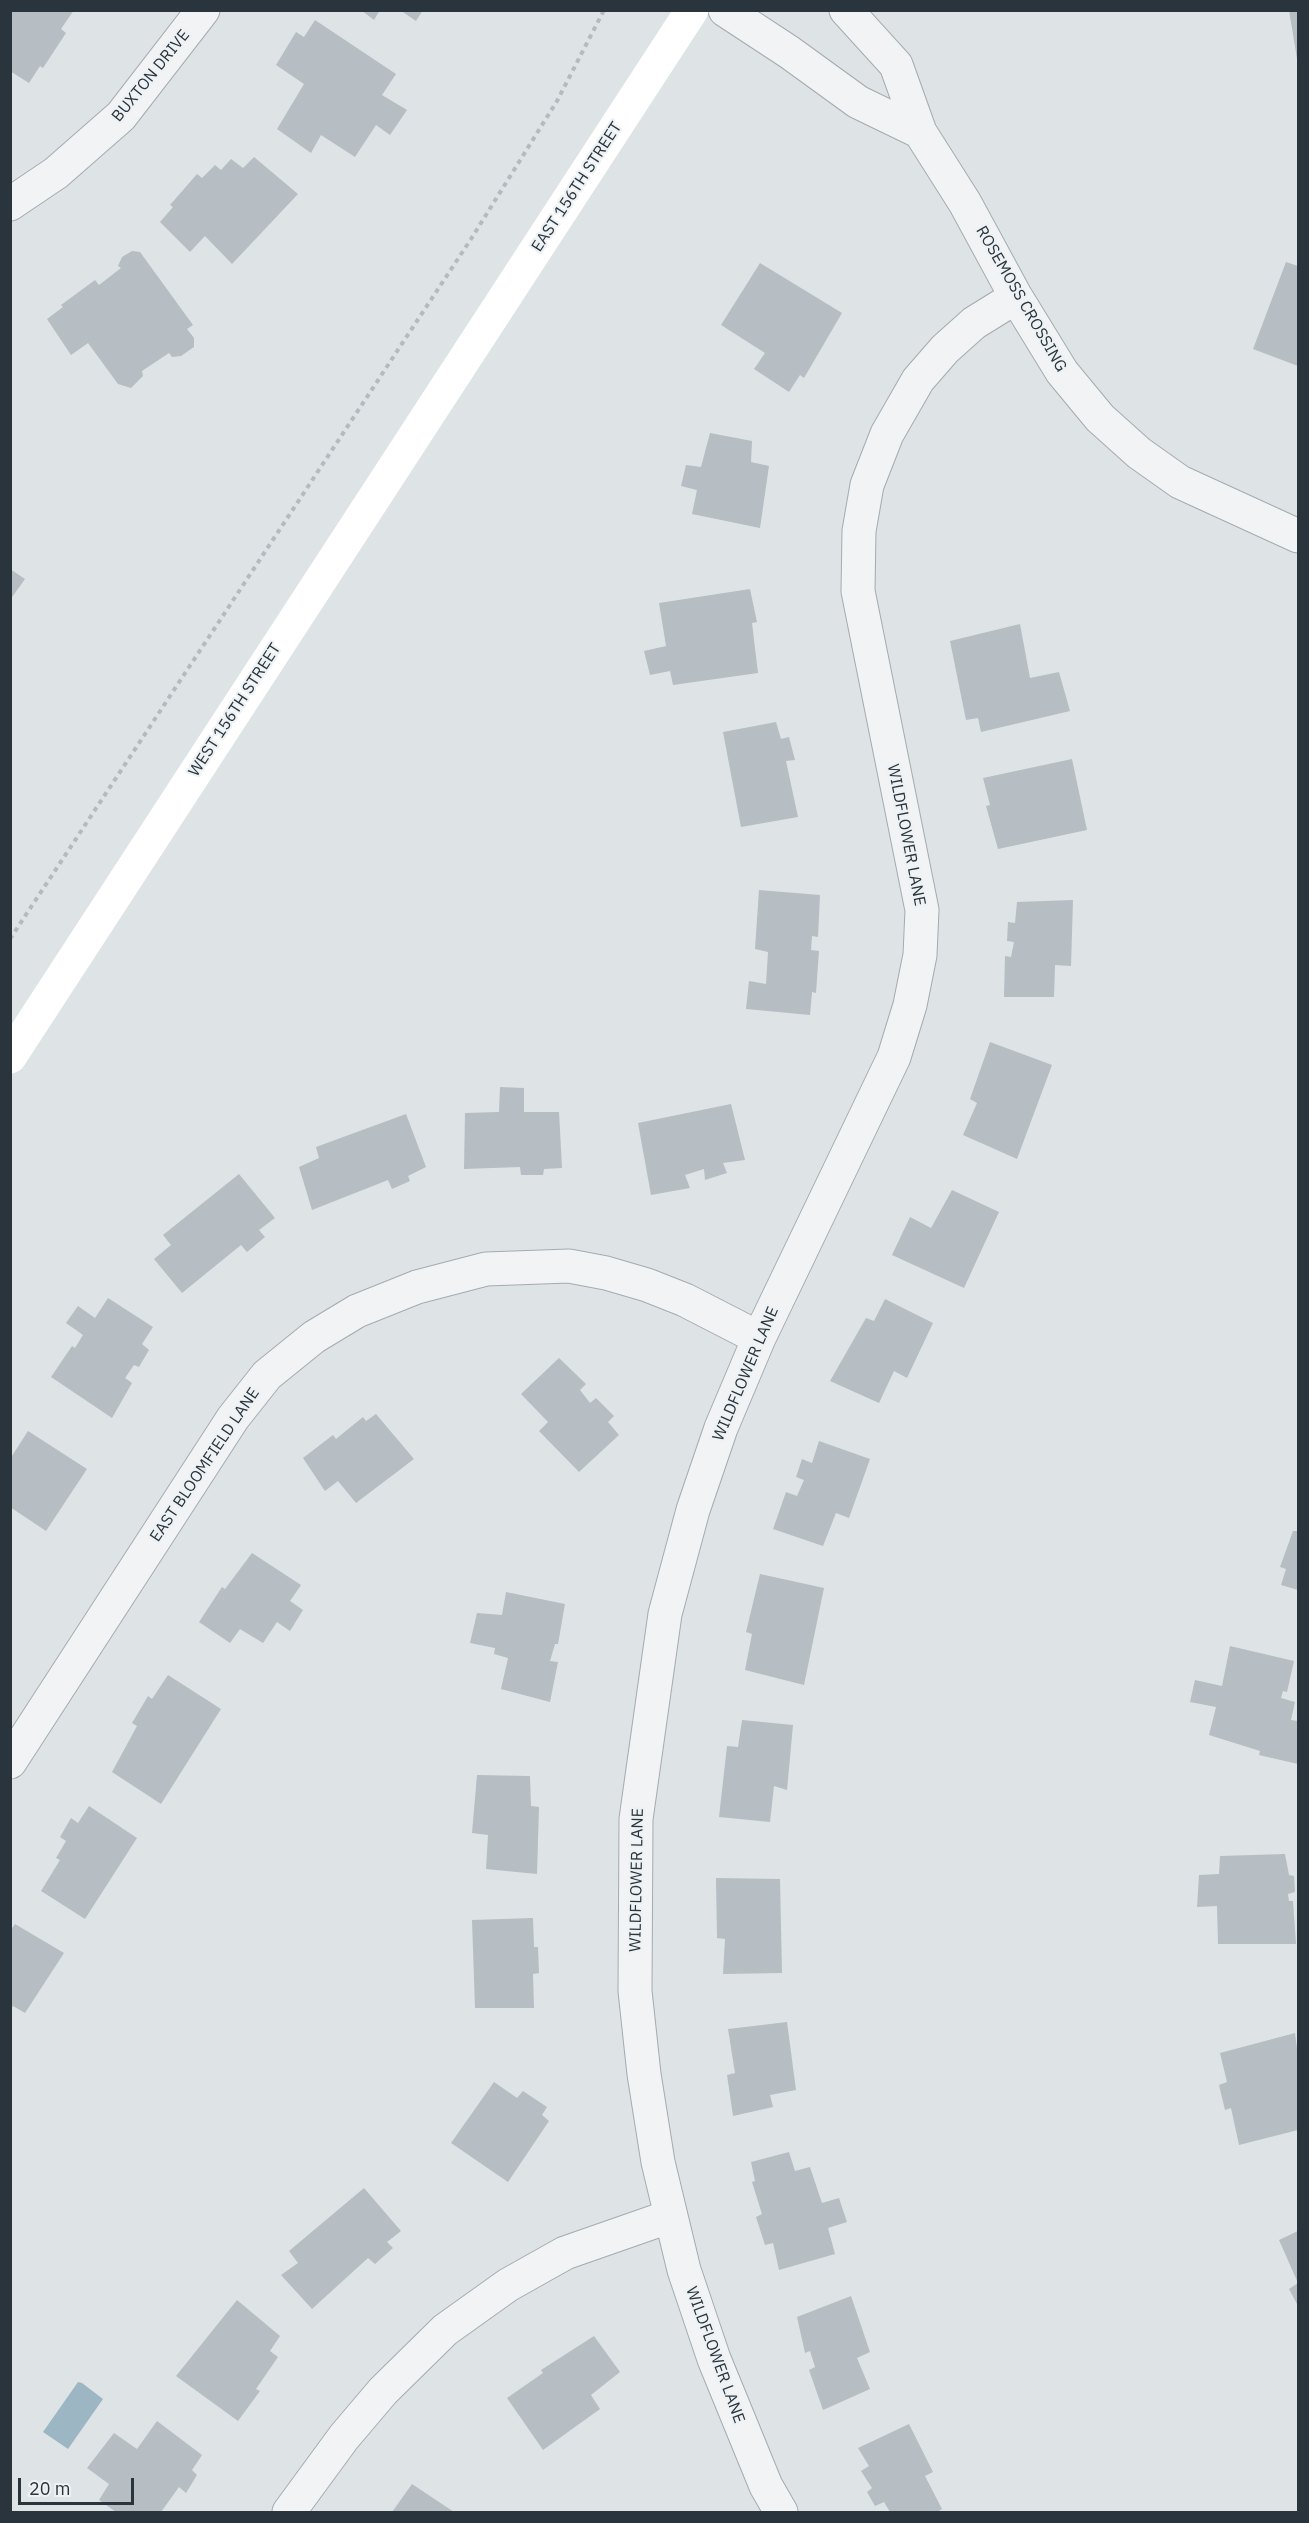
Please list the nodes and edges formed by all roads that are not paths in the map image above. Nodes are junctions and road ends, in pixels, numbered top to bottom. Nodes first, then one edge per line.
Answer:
1 (203, 10) edge
2 (692, 10) edge
3 (725, 10) edge
4 (846, 10) edge
5 (920, 132) junction
6 (10, 204) edge
7 (1016, 297) junction
8 (461, 363) joint
9 (1299, 536) edge
10 (10, 1057) edge
11 (759, 1338) junction
12 (10, 1762) edge
13 (671, 2216) junction
14 (289, 2512) edge
15 (781, 2512) edge

1 - 6 street, BUXTON DRIVE
2 - 8 street, EAST 156TH STREET
3 - 5 street
4 - 5 street, ROSEMOSS CROSSING
5 - 7 street, ROSEMOSS CROSSING
7 - 9 street, ROSEMOSS CROSSING
7 - 11 street, WILDFLOWER LANE
8 - 10 street, WEST 156TH STREET
11 - 12 street, EAST BLOOMFIELD LANE
11 - 13 street, WILDFLOWER LANE
13 - 14 street
13 - 15 street, WILDFLOWER LANE

